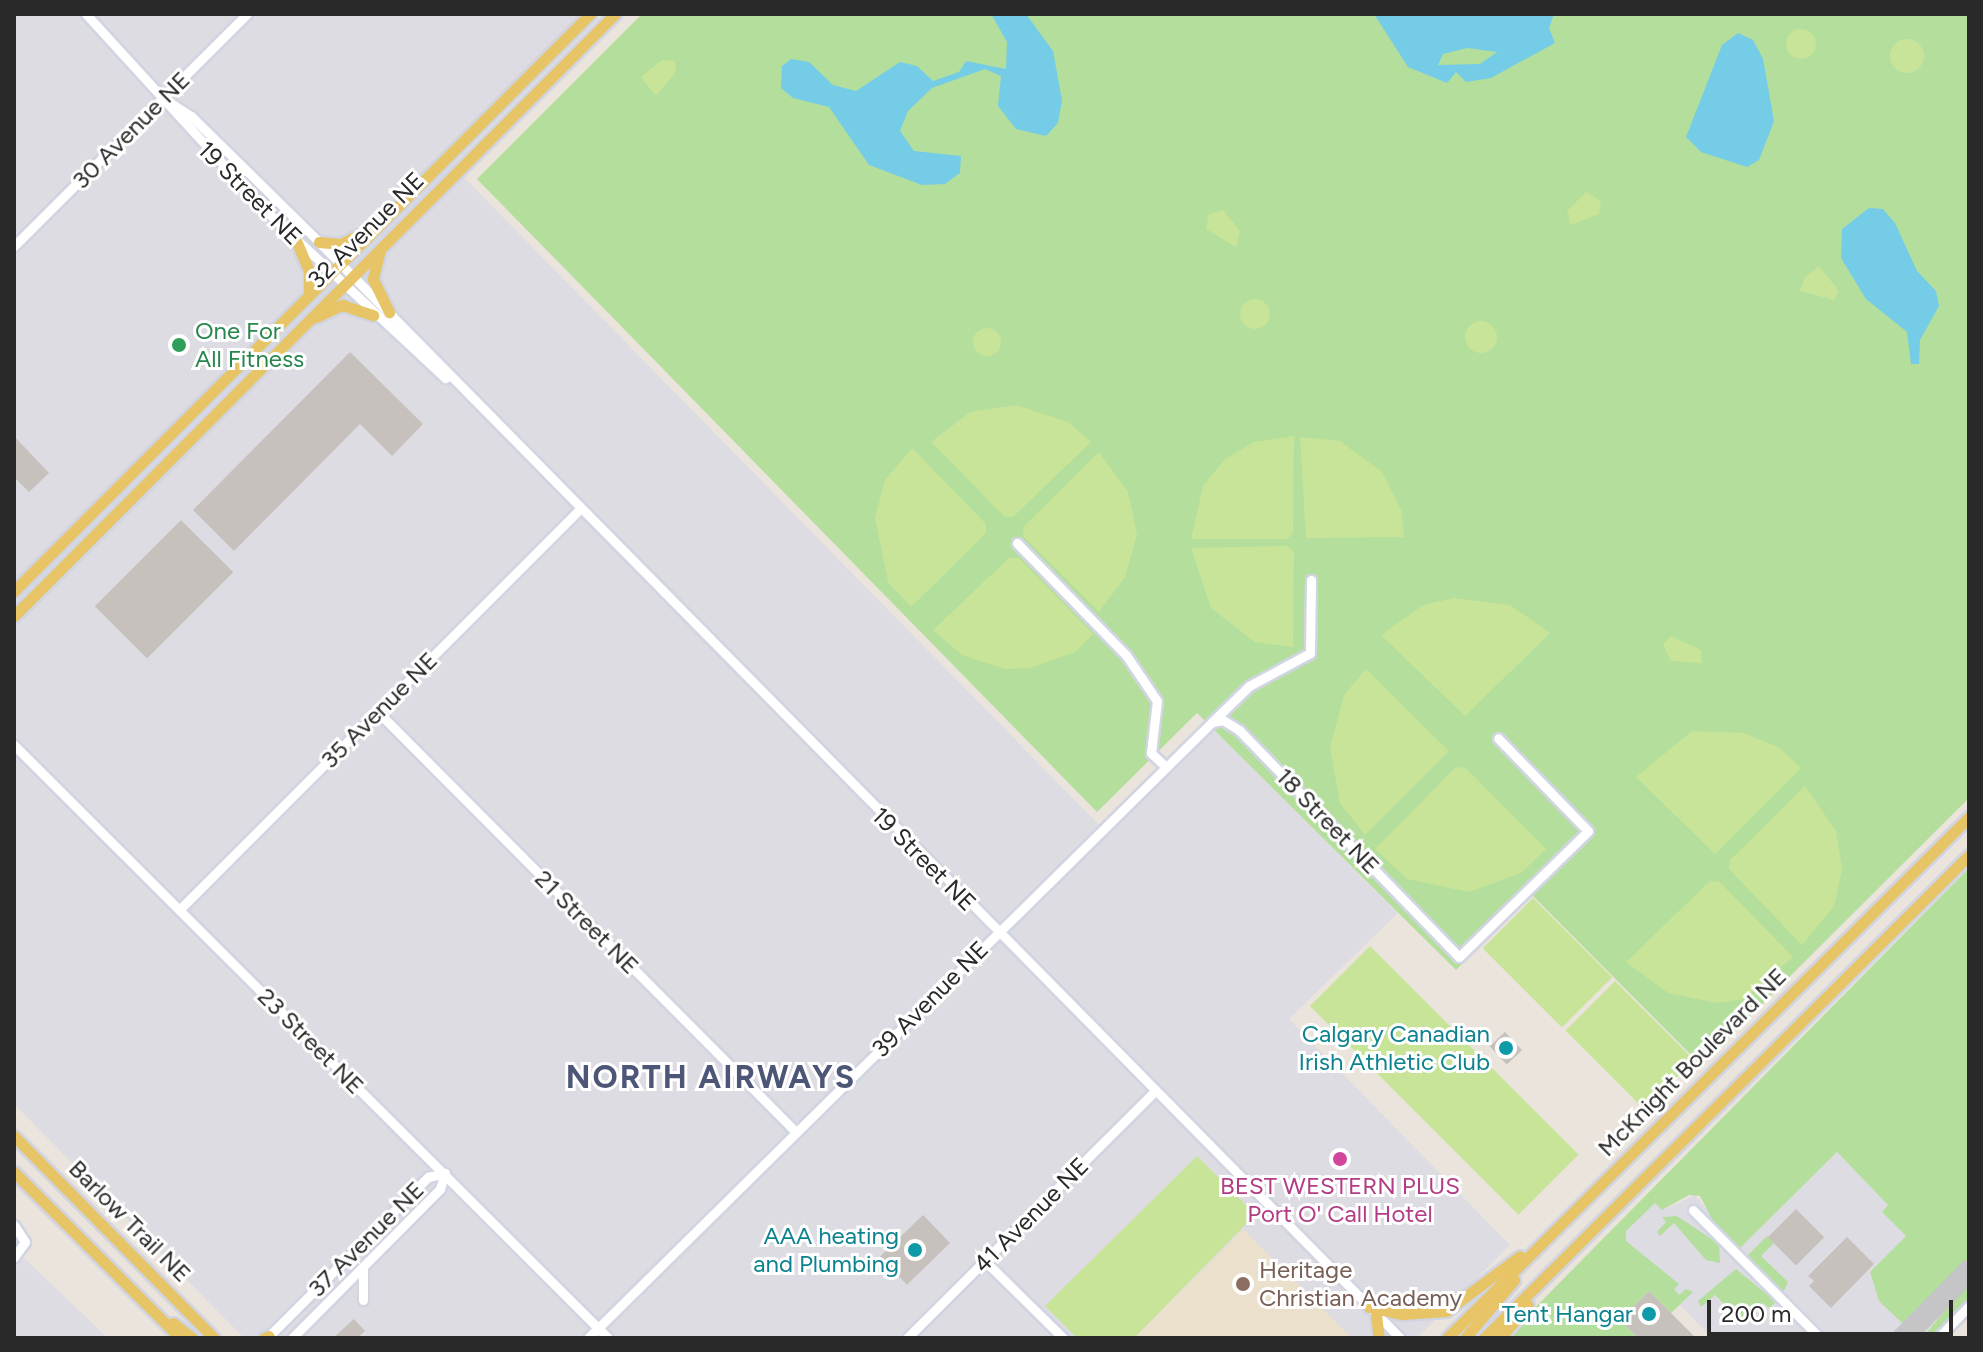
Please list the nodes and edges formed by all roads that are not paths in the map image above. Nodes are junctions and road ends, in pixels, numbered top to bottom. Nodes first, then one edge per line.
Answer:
1 (86, 14) edge
2 (247, 14) edge
3 (590, 14) edge
4 (615, 14) edge
5 (163, 98) junction
6 (381, 224) junction
7 (295, 238) junction
8 (319, 242) junction
9 (14, 246) edge
10 (382, 246) junction
11 (341, 265) junction
12 (332, 274) junction
13 (351, 276) junction
14 (342, 285) junction
15 (309, 295) junction
16 (389, 312) junction
17 (373, 315) junction
18 (302, 326) junction
19 (449, 380) junction
20 (579, 510) junction
21 (1017, 543) dead end
22 (1311, 580) dead end
23 (14, 591) edge
24 (14, 616) edge
25 (378, 712) junction
26 (1207, 726) junction
27 (1498, 738) dead end
28 (14, 745) edge
29 (1165, 766) junction
30 (1969, 817) edge
31 (1969, 855) edge
32 (180, 909) junction
33 (997, 932) junction
34 (1155, 1091) junction
35 (796, 1132) junction
36 (14, 1136) edge
37 (14, 1172) edge
38 (445, 1173) junction
39 (1693, 1210) dead end
40 (1570, 1215) junction
41 (14, 1225) edge
42 (379, 1226) junction
43 (1598, 1227) junction
44 (1541, 1244) junction
45 (14, 1257) edge
46 (985, 1261) junction
47 (364, 1265) junction
48 (346, 1283) junction
49 (135, 1293) junction
50 (363, 1300) dead end
51 (1969, 1306) edge
52 (1373, 1311) junction
53 (598, 1328) junction
54 (267, 1337) edge
55 (180, 1338) edge
56 (192, 1338) edge
57 (214, 1338) edge
58 (292, 1338) edge
59 (588, 1338) edge
60 (608, 1338) edge
61 (907, 1338) edge
62 (1063, 1338) edge
63 (1379, 1338) edge
64 (1400, 1338) edge
65 (1447, 1338) edge
66 (1465, 1338) edge
67 (1484, 1338) edge
68 (1500, 1338) edge
69 (1820, 1338) edge
70 (1938, 1338) edge

1 - 5 street, 19 Street NE
2 - 5 street, 30 Avenue NE
3 - 6 main road, 32 Avenue NE
4 - 10 main road, 32 Avenue NE
5 - 7 street, 19 Street NE
5 - 8 street, 19 Street NE
5 - 9 street, 30 Avenue NE
6 - 8 main road
6 - 11 main road, 32 Avenue NE
7 - 12 street, 19 Street NE
7 - 15 main road
8 - 11 street, 19 Street NE
10 - 13 main road, 32 Avenue NE
10 - 16 main road
11 - 12 main road, 32 Avenue NE
11 - 13 street, 19 Street NE
12 - 14 street, 19 Street NE
12 - 15 main road, 32 Avenue NE
13 - 14 main road, 32 Avenue NE
13 - 16 street, 19 Street NE
14 - 17 street, 19 Street NE
14 - 18 main road, 32 Avenue NE
15 - 23 main road, 32 Avenue NE
16 - 19 street, 19 Street NE
17 - 18 main road
17 - 19 street, 19 Street NE
18 - 24 main road, 32 Avenue NE
19 - 20 street, 19 Street NE
20 - 25 street, 35 Avenue NE
20 - 33 street, 19 Street NE
21 - 29 street
22 - 26 street, 39 Avenue NE
25 - 32 street, 35 Avenue NE
25 - 35 street, 21 Street NE
26 - 27 street, 18 Street NE
26 - 29 street, 39 Avenue NE
28 - 32 street, 23 Street NE
29 - 33 street, 39 Avenue NE
30 - 40 main road, McKnight Boulevard NE
31 - 43 main road, McKnight Boulevard NE
32 - 38 street, 23 Street NE
33 - 34 street, 19 Street NE
33 - 35 street, 39 Avenue NE
34 - 46 street, 41 Avenue NE
34 - 52 street, 19 Street NE
35 - 53 street, 39 Avenue NE
36 - 57 main road, Barlow Trail NE
37 - 49 main road, Barlow Trail NE
38 - 42 street, 37 Avenue NE
38 - 47 street, 37 Avenue NE
38 - 53 street, 23 Street NE
39 - 69 street
40 - 44 main road, McKnight Boulevard NE
40 - 52 main road
41 - 45 street
42 - 48 street
42 - 54 street, 37 Avenue NE
43 - 67 main road, McKnight Boulevard NE
43 - 68 main road
44 - 65 main road, McKnight Boulevard NE
44 - 66 main road
46 - 61 street, 41 Avenue NE
46 - 62 street
47 - 48 street, 37 Avenue NE
47 - 50 street
48 - 58 street, 37 Avenue NE
49 - 55 main road, Barlow Trail NE
49 - 56 main road
51 - 70 street
52 - 63 main road
52 - 64 street, 19 Street NE
53 - 59 street, 39 Avenue NE
53 - 60 street, 23 Street NE

